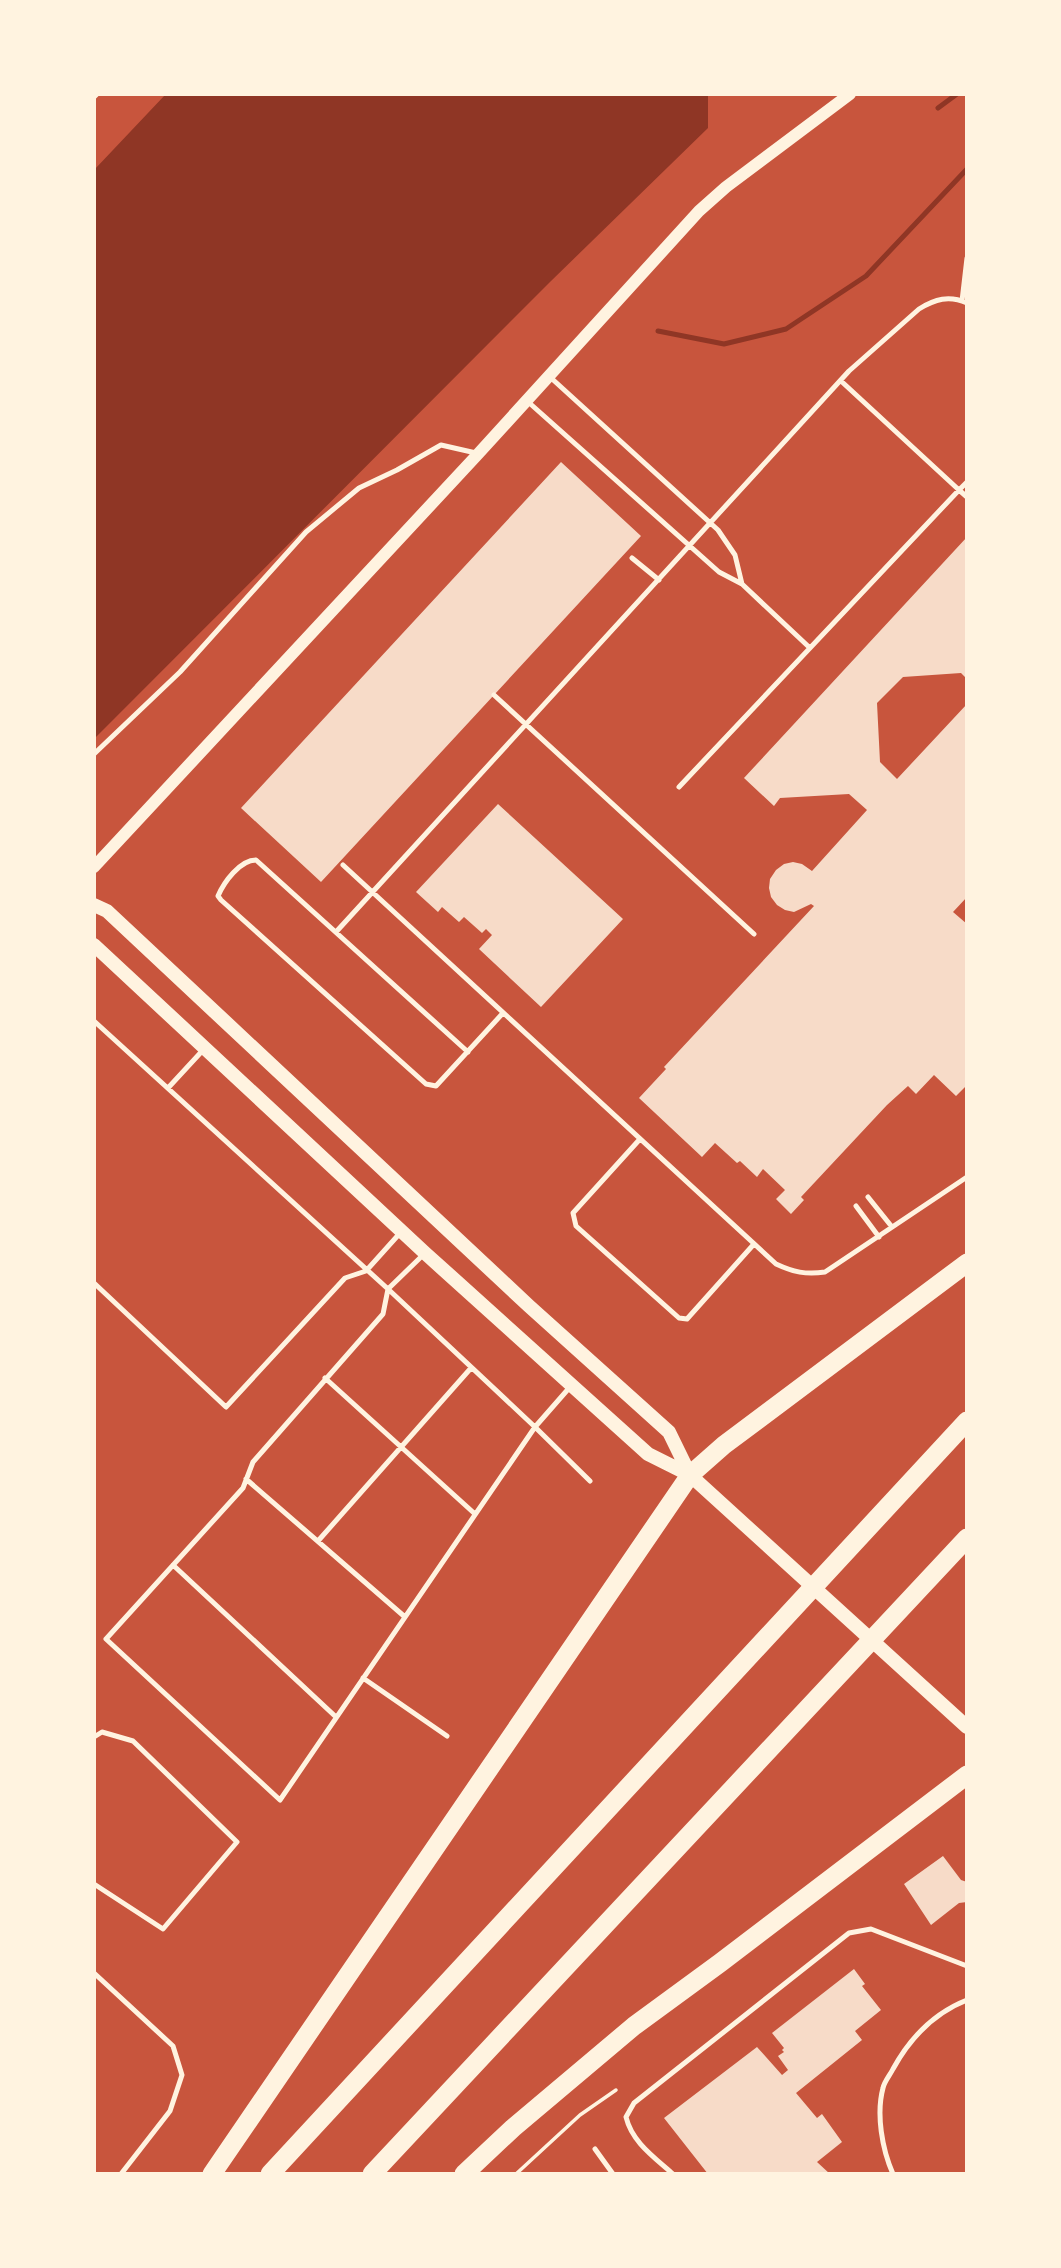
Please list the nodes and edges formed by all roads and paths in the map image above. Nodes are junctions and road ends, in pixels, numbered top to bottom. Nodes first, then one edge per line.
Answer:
1 (850, 94) edge
2 (967, 258) edge
3 (964, 302) edge
4 (549, 376) junction
5 (841, 381) junction
6 (526, 400) junction
7 (478, 454) junction
8 (967, 482) edge
9 (959, 490) junction
10 (967, 497) edge
11 (711, 524) junction
12 (691, 546) junction
13 (632, 558) dead end
14 (659, 580) junction
15 (742, 584) junction
16 (810, 648) junction
17 (494, 695) dead end
18 (527, 725) junction
19 (94, 754) edge
20 (679, 787) dead end
21 (343, 865) dead end
22 (94, 867) edge
23 (372, 893) junction
24 (94, 905) edge
25 (336, 932) junction
26 (754, 934) dead end
27 (94, 945) edge
28 (503, 1013) junction
29 (94, 1021) edge
30 (205, 1047) junction
31 (468, 1052) junction
32 (168, 1088) junction
33 (640, 1139) junction
34 (967, 1177) edge
35 (868, 1197) dead end
36 (856, 1206) dead end
37 (892, 1227) junction
38 (403, 1230) junction
39 (879, 1237) junction
40 (754, 1244) junction
41 (425, 1253) junction
42 (967, 1263) edge
43 (366, 1271) junction
44 (94, 1283) edge
45 (388, 1289) junction
46 (471, 1368) junction
47 (325, 1378) junction
48 (572, 1384) junction
49 (967, 1421) edge
50 (535, 1427) junction
51 (402, 1447) junction
52 (690, 1475) junction
53 (246, 1479) junction
54 (590, 1481) dead end
55 (475, 1514) junction
56 (967, 1538) edge
57 (318, 1541) junction
58 (173, 1565) junction
59 (405, 1617) junction
60 (363, 1678) junction
61 (336, 1717) junction
62 (967, 1727) edge
63 (447, 1735) dead end
64 (94, 1737) edge
65 (967, 1775) edge
66 (94, 1884) edge
67 (967, 1966) edge
68 (94, 1973) edge
69 (967, 2000) edge
70 (616, 2090) dead end
71 (595, 2149) dead end
72 (121, 2174) edge
73 (212, 2174) edge
74 (270, 2174) edge
75 (372, 2174) edge
76 (464, 2174) edge
77 (516, 2174) edge
78 (613, 2174) edge
79 (673, 2174) edge
80 (893, 2174) edge

1 - 4 street
2 - 3 lane
3 - 5 lane
4 - 6 street
4 - 11 lane
5 - 9 lane
5 - 11 lane
6 - 7 street
6 - 12 lane
7 - 19 lane
7 - 22 street
8 - 9 lane
9 - 10 lane
9 - 16 lane
11 - 12 lane
11 - 15 lane
12 - 14 lane
12 - 15 lane
13 - 14 lane
14 - 18 lane
15 - 16 lane
16 - 20 lane
17 - 18 lane
18 - 23 lane
18 - 26 lane
21 - 23 lane
23 - 25 lane
23 - 28 lane
24 - 52 main road
25 - 31 lane
25 - 31 lane
27 - 30 main road
28 - 31 lane
28 - 33 lane
29 - 32 lane
30 - 32 lane
30 - 38 main road
32 - 43 lane
33 - 40 lane
33 - 40 lane
34 - 37 lane
35 - 37 lane
36 - 39 lane
37 - 39 lane
38 - 41 main road
38 - 43 lane
39 - 40 lane
41 - 45 lane
41 - 48 main road
42 - 52 highway
43 - 44 lane
43 - 45 lane
45 - 46 lane
45 - 47 lane
46 - 50 lane
46 - 51 lane
47 - 51 lane
47 - 53 lane
48 - 50 lane
48 - 52 main road
49 - 74 highway
50 - 54 lane
50 - 55 lane
51 - 55 lane
51 - 57 lane
52 - 62 main road
52 - 73 highway
53 - 57 lane
53 - 58 lane
55 - 59 lane
56 - 75 highway
57 - 59 lane
58 - 61 lane
58 - 61 lane
59 - 60 lane
60 - 61 lane
60 - 63 lane
64 - 66 lane
65 - 76 highway
67 - 79 lane
68 - 72 lane
69 - 80 lane
70 - 77 path
71 - 78 lane

